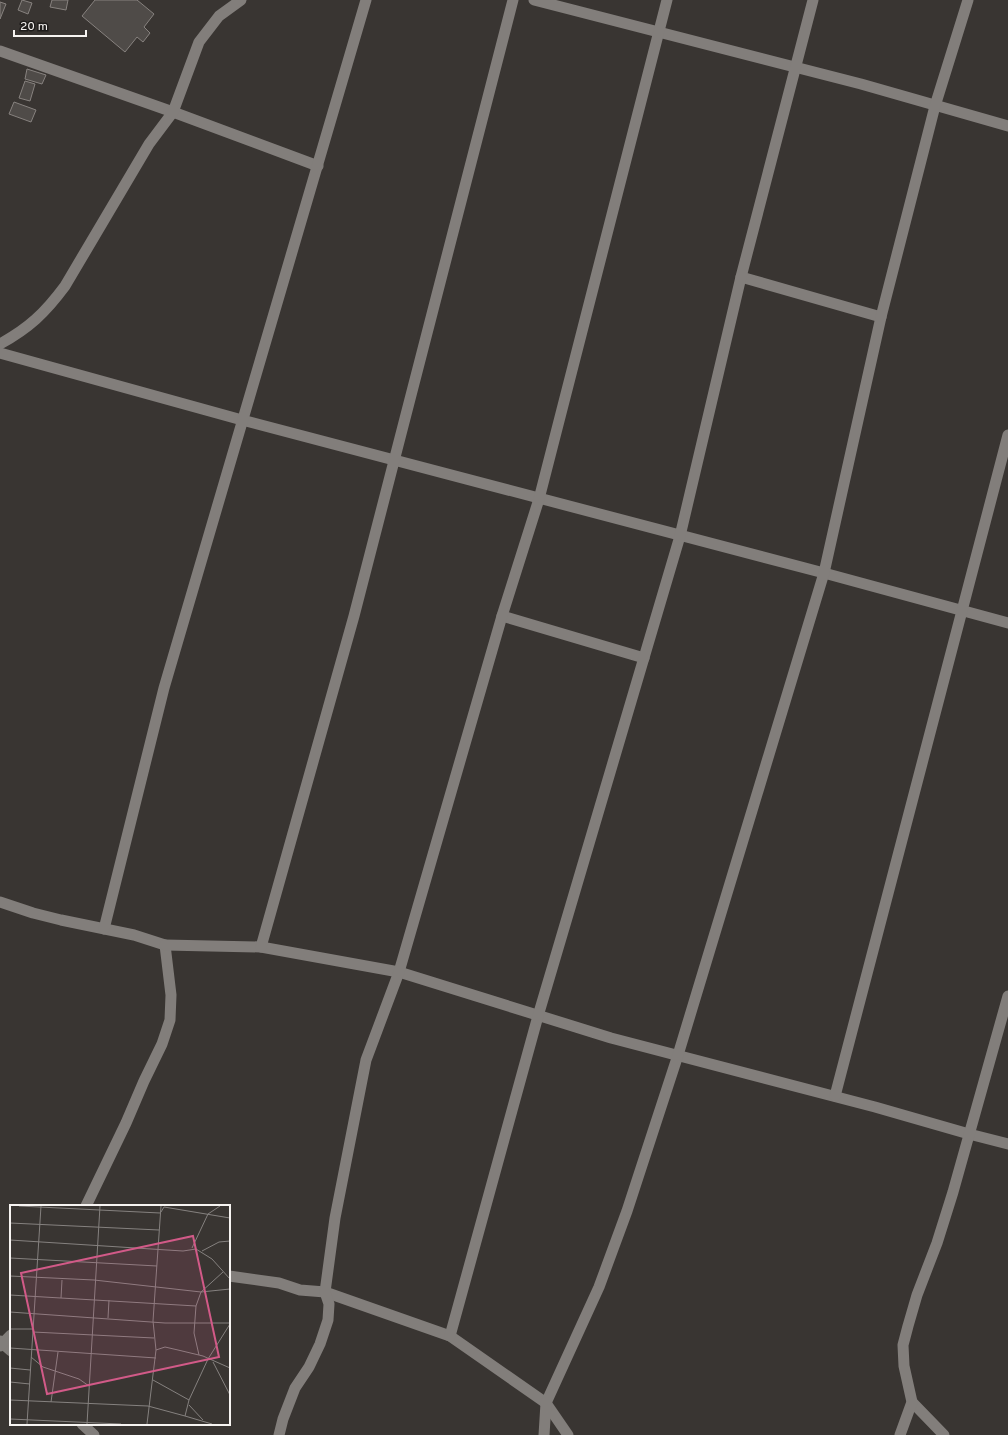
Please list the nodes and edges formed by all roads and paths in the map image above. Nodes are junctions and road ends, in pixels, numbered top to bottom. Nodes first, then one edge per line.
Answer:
1 (241, 0) edge
2 (366, 0) edge
3 (513, 0) edge
4 (535, 0) edge
5 (667, 0) edge
6 (813, 0) edge
7 (968, 0) edge
8 (658, 32) junction
9 (0, 51) edge
10 (795, 67) junction
11 (935, 106) junction
12 (173, 112) junction
13 (1008, 126) edge
14 (318, 166) junction
15 (741, 277) junction
16 (881, 317) junction
17 (0, 344) edge
18 (0, 353) edge
19 (242, 420) junction
20 (1008, 435) edge
21 (394, 461) junction
22 (539, 499) junction
23 (680, 536) junction
24 (824, 573) junction
25 (962, 610) junction
26 (502, 616) junction
27 (1008, 623) edge
28 (644, 658) junction
29 (0, 902) edge
30 (104, 929) junction
31 (165, 945) junction
32 (261, 947) junction
33 (399, 972) junction
34 (1008, 996) edge
35 (538, 1016) junction
36 (678, 1055) junction
37 (834, 1096) junction
38 (968, 1134) junction
39 (1008, 1144) edge
40 (86, 1205) edge
41 (230, 1276) edge
42 (325, 1292) junction
43 (450, 1336) junction
44 (3, 1341) edge
45 (10, 1350) edge
46 (912, 1402) junction
47 (546, 1403) junction
48 (83, 1425) edge
49 (94, 1435) edge
50 (279, 1435) edge
51 (544, 1435) edge
52 (568, 1435) edge
53 (900, 1435) edge
54 (944, 1435) edge

1 - 12 street
2 - 14 street
3 - 21 street
4 - 8 street
5 - 8 street
6 - 10 street
7 - 11 street
8 - 10 street
8 - 22 street
9 - 12 street
10 - 11 street
10 - 15 street
11 - 13 street
11 - 16 street
12 - 14 street
12 - 17 street
14 - 19 street
15 - 16 street
15 - 23 street
16 - 24 street
18 - 19 street
19 - 21 street
19 - 30 street
20 - 25 street
21 - 22 street
21 - 32 street
22 - 23 street
22 - 26 street
23 - 24 street
23 - 28 street
24 - 25 street
24 - 36 street
25 - 27 street
25 - 37 street
26 - 28 street
26 - 33 street
28 - 35 street
29 - 30 street
30 - 31 street
31 - 32 street
31 - 40 street
32 - 33 street
33 - 35 street
33 - 42 street
34 - 38 street
35 - 36 street
35 - 43 street
36 - 37 street
36 - 47 street
37 - 38 street
38 - 39 street
38 - 46 street
41 - 42 street
42 - 43 street
42 - 50 street
43 - 47 street
44 - 45 street
46 - 53 street
46 - 54 street
47 - 51 street
47 - 52 street
48 - 49 street

